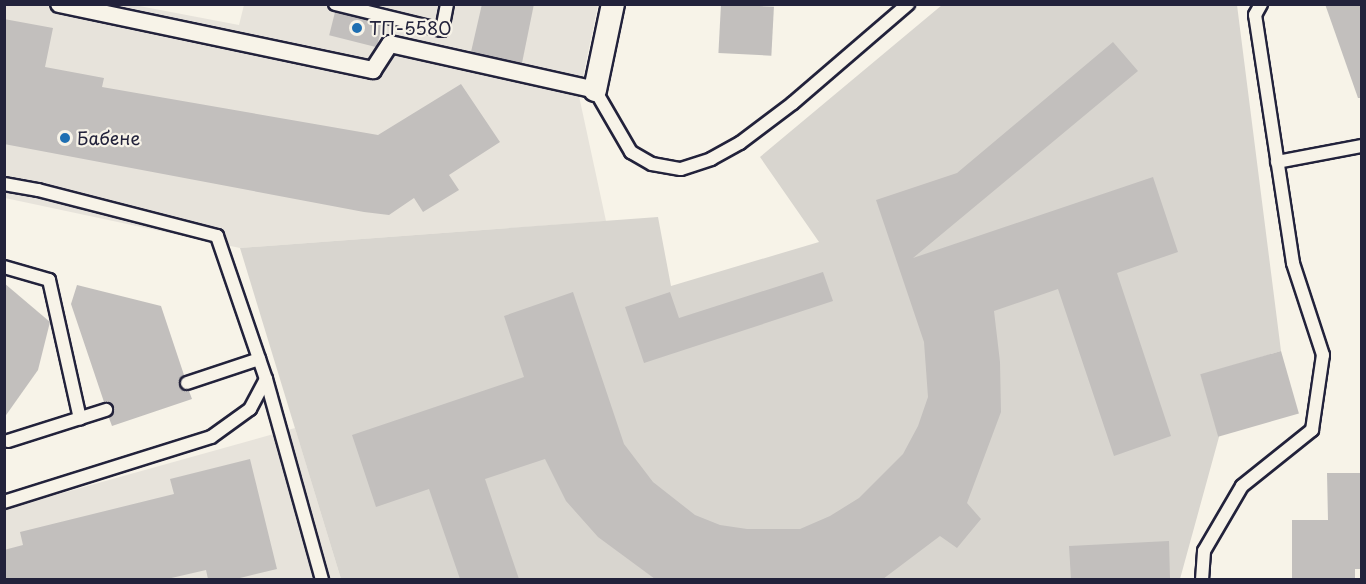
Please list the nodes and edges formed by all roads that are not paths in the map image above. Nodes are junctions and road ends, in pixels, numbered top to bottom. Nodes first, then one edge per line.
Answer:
1 (59, 4) edge
2 (334, 4) edge
3 (447, 4) edge
4 (613, 4) edge
5 (908, 4) edge
6 (1261, 4) edge
7 (595, 90) junction
8 (1362, 146) edge
9 (1277, 162) junction
10 (4, 184) edge
11 (4, 267) edge
12 (259, 359) junction
13 (266, 379) junction
14 (187, 383) dead end
15 (106, 410) dead end
16 (80, 419) junction
17 (8, 441) dead end
18 (4, 502) edge
19 (322, 579) edge
20 (1202, 579) edge

1 - 7 street
2 - 3 lane
4 - 7 street
5 - 7 lane
6 - 9 lane
8 - 9 lane
9 - 20 lane
10 - 12 lane
11 - 16 lane
12 - 13 lane
12 - 14 lane
13 - 18 lane
13 - 19 lane
15 - 16 lane
16 - 17 lane

